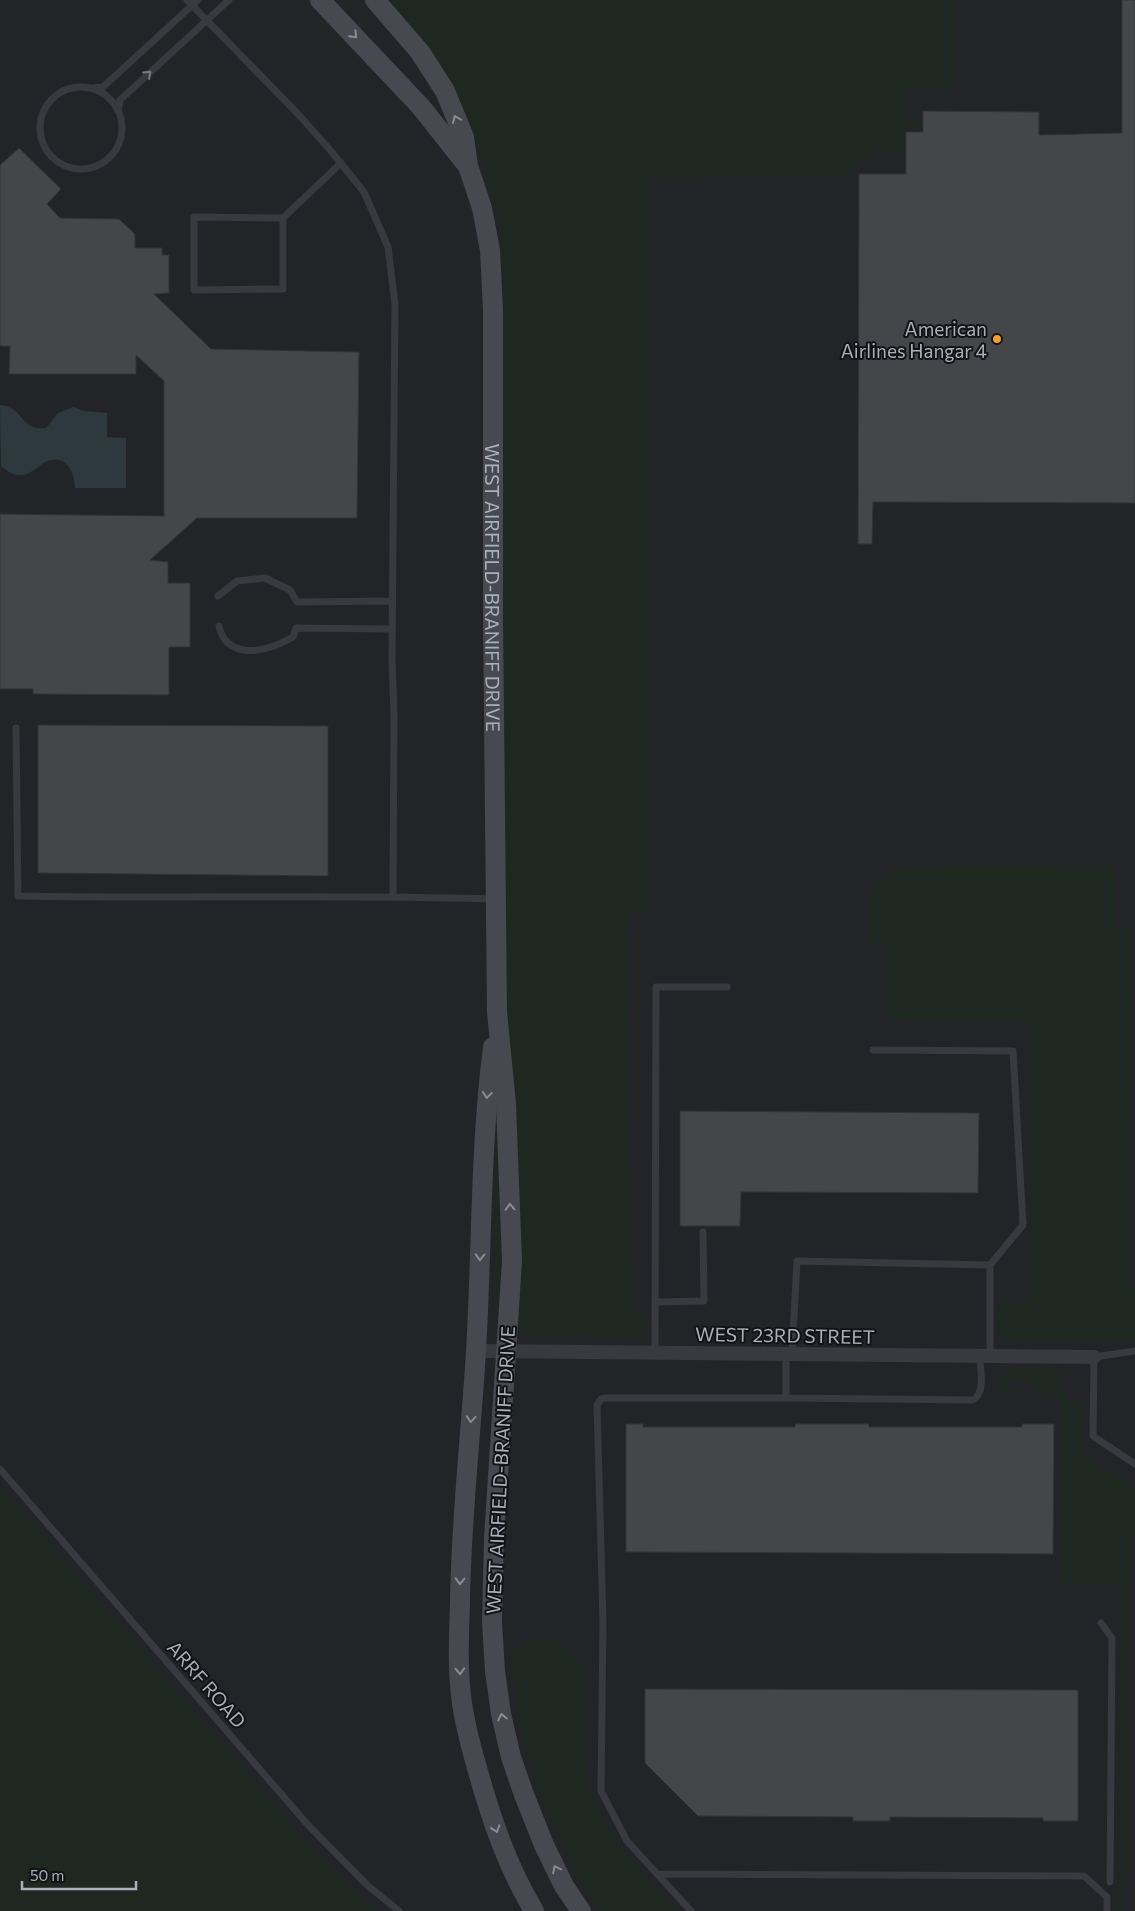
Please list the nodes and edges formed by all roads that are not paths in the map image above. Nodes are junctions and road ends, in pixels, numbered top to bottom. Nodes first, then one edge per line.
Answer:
1 (229, 0) edge
2 (320, 0) edge
3 (375, 0) edge
4 (192, 2) edge
5 (207, 20) junction
6 (87, 88) junction
7 (118, 111) junction
8 (341, 163) junction
9 (468, 166) junction
10 (283, 218) junction
11 (218, 596) dead end
12 (392, 601) junction
13 (219, 626) dead end
14 (392, 629) junction
15 (16, 728) dead end
16 (393, 897) junction
17 (496, 899) junction
18 (728, 987) dead end
19 (498, 1012) junction
20 (874, 1050) dead end
21 (703, 1232) dead end
22 (990, 1265) junction
23 (655, 1302) junction
24 (476, 1351) junction
25 (506, 1351) junction
26 (1135, 1351) edge
27 (655, 1353) junction
28 (789, 1354) junction
29 (985, 1356) junction
30 (1094, 1357) junction
31 (786, 1398) junction
32 (1135, 1464) edge
33 (0, 1469) edge
34 (1101, 1623) dead end
35 (657, 1874) junction
36 (1110, 1882) dead end
37 (399, 1911) edge
38 (534, 1911) edge
39 (581, 1911) edge
40 (691, 1911) edge
41 (1107, 1911) edge

1 - 5 lane
2 -> 9 street
9 -> 3 street
4 - 5 lane
4 - 6 lane
7 -> 5 lane
5 - 8 lane
6 - 7 lane
6 - 7 lane
8 - 10 lane
8 - 12 lane
9 - 17 street, WEST AIRFIELD-BRANIFF DRIVE
10 - 10 lane
11 - 12 lane
12 - 14 lane
13 - 14 lane
14 - 16 lane
15 - 16 lane
16 - 17 lane
17 - 19 street, WEST AIRFIELD-BRANIFF DRIVE
18 - 23 lane
19 -> 24 street, WEST AIRFIELD-BRANIFF DRIVE
25 -> 19 street, WEST AIRFIELD-BRANIFF DRIVE
20 - 22 lane
21 - 23 lane
22 - 28 lane
22 - 29 lane
23 - 27 lane
24 - 25 street, WEST 23RD STREET
24 -> 38 street, WEST AIRFIELD-BRANIFF DRIVE
25 - 27 street, WEST 23RD STREET
39 -> 25 street, WEST AIRFIELD-BRANIFF DRIVE
26 - 30 lane
27 - 28 street, WEST 23RD STREET
28 - 29 street, WEST 23RD STREET
28 - 31 lane
29 - 30 street, WEST 23RD STREET
29 - 31 lane
30 - 32 lane
31 - 35 lane
33 - 37 lane, ARRF ROAD
34 - 36 lane
35 - 40 lane
35 - 41 lane

